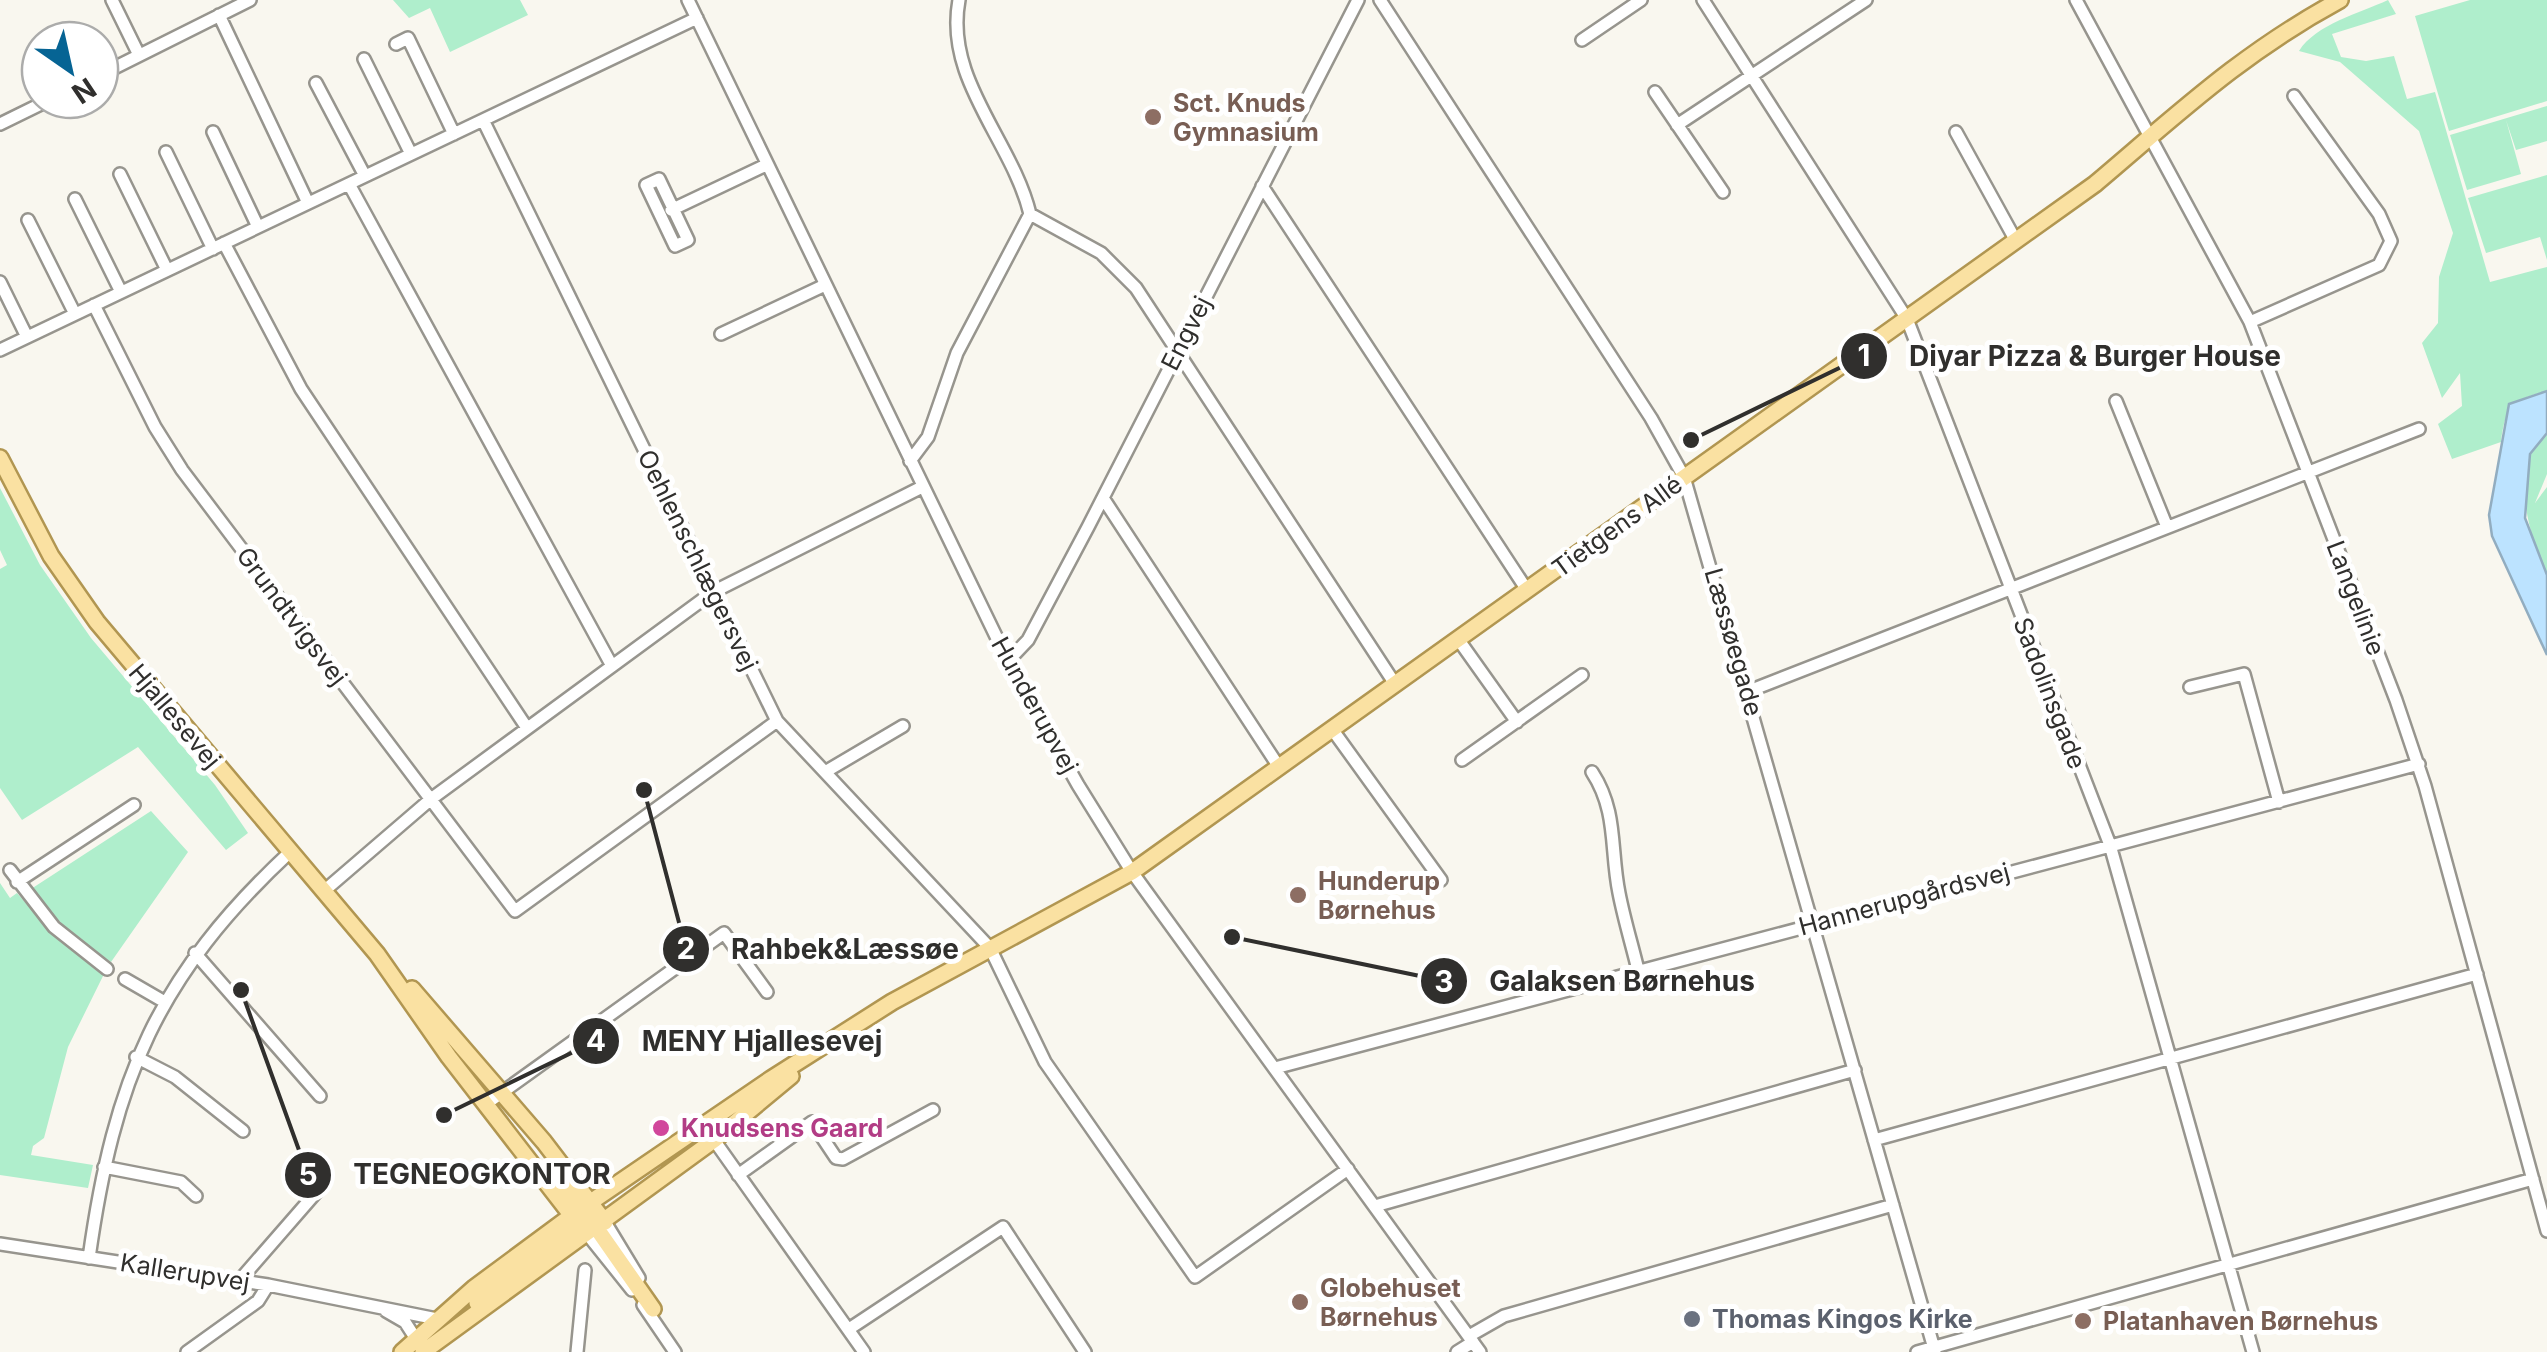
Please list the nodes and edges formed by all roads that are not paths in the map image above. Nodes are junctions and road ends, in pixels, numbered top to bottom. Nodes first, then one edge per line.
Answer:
1 (112, 0) edge
2 (250, 0) edge
3 (688, 0) edge
4 (959, 0) edge
5 (1358, 0) edge
6 (1380, 0) edge
7 (1641, 0) edge
8 (1704, 0) edge
9 (1866, 0) edge
10 (2076, 0) edge
11 (2340, 0) edge
12 (219, 16) junction
13 (697, 18) junction
14 (1582, 40) dead end
15 (396, 44) dead end
16 (139, 56) junction
17 (364, 59) dead end
18 (120, 65) edge
19 (1752, 74) junction
20 (316, 82) dead end
21 (1655, 92) dead end
22 (2294, 96) dead end
23 (483, 120) junction
24 (1678, 125) junction
25 (212, 132) dead end
26 (1956, 132) dead end
27 (454, 134) junction
28 (2150, 138) junction
29 (166, 152) dead end
30 (411, 154) junction
31 (766, 165) junction
32 (120, 174) dead end
33 (365, 176) junction
34 (349, 184) junction
35 (1262, 186) junction
36 (1723, 192) dead end
37 (74, 199) dead end
38 (308, 203) junction
39 (674, 209) junction
40 (1030, 214) junction
41 (660, 216) junction
42 (28, 220) dead end
43 (258, 227) junction
44 (2016, 242) junction
45 (218, 246) junction
46 (167, 270) junction
47 (0, 282) edge
48 (825, 285) junction
49 (121, 292) junction
50 (94, 305) junction
51 (75, 314) junction
52 (1907, 318) junction
53 (2250, 322) junction
54 (721, 334) dead end
55 (27, 337) junction
56 (0, 350) edge
57 (1177, 351) junction
58 (2116, 401) dead end
59 (2419, 429) dead end
60 (0, 458) edge
61 (910, 461) junction
62 (2308, 473) junction
63 (1684, 478) junction
64 (922, 487) junction
65 (1104, 498) junction
66 (2167, 528) junction
67 (2010, 589) junction
68 (1527, 590) junction
69 (712, 592) junction
70 (1458, 638) junction
71 (1008, 661) junction
72 (612, 666) junction
73 (1582, 675) dead end
74 (1395, 684) junction
75 (2190, 687) dead end
76 (1748, 691) junction
77 (777, 721) junction
78 (1517, 722) junction
79 (903, 726) dead end
80 (526, 728) junction
81 (1332, 730) junction
82 (1462, 760) dead end
83 (2419, 764) junction
84 (1279, 767) junction
85 (825, 772) junction
86 (1592, 772) dead end
87 (431, 799) junction
88 (2279, 802) junction
89 (134, 805) dead end
90 (2110, 845) junction
91 (290, 852) junction
92 (10, 870) dead end
93 (1132, 872) junction
94 (1440, 880) dead end
95 (17, 882) junction
96 (324, 891) junction
97 (1815, 924) junction
98 (990, 948) junction
99 (195, 952) junction
100 (377, 954) junction
101 (107, 968) dead end
102 (1638, 970) junction
103 (2477, 974) junction
104 (125, 979) dead end
105 (767, 992) dead end
106 (163, 1001) junction
107 (825, 1048) junction
108 (136, 1057) junction
109 (2169, 1058) junction
110 (1275, 1068) junction
111 (1855, 1070) junction
112 (502, 1092) junction
113 (320, 1096) dead end
114 (490, 1108) junction
115 (933, 1110) dead end
116 (244, 1131) dead end
117 (714, 1140) junction
118 (1874, 1140) junction
119 (104, 1166) junction
120 (1348, 1169) junction
121 (738, 1175) junction
122 (2533, 1178) junction
123 (320, 1188) dead end
124 (196, 1196) dead end
125 (1893, 1205) junction
126 (1375, 1206) junction
127 (589, 1218) junction
128 (2547, 1231) edge
129 (0, 1244) edge
130 (89, 1258) junction
131 (2227, 1264) junction
132 (585, 1270) dead end
133 (239, 1280) junction
134 (268, 1285) junction
135 (369, 1302) junction
136 (652, 1309) joint
137 (437, 1319) junction
138 (848, 1329) junction
139 (664, 1333) junction
140 (1474, 1344) edge
141 (420, 1346) edge
142 (1934, 1350) edge
143 (187, 1352) edge
144 (402, 1352) edge
145 (577, 1352) edge
146 (675, 1352) edge
147 (864, 1352) edge
148 (1085, 1352) edge
149 (1458, 1352) edge
150 (1917, 1352) edge
151 (2252, 1352) edge

1 - 16 street
2 - 12 street
3 - 13 street, Hunderupvej
4 - 40 street
5 - 35 street, Engvej
6 - 63 street, Læssøegade
7 - 14 street
8 - 19 street, Sadolinsgade
9 - 19 street
10 - 28 street, Langelinie
11 - 28 main road, Tietgens Allé
12 - 16 street
12 - 38 street
13 - 23 street
13 - 31 street, Hunderupvej
15 - 27 street
16 - 18 street
17 - 30 street
19 - 24 street
19 - 52 street, Sadolinsgade
20 - 33 street
21 - 24 street
22 - 53 street
23 - 27 street
23 - 69 street, Oehlenschlægersvej
24 - 36 street
25 - 43 street
26 - 44 street
27 - 30 street
28 - 44 main road, Tietgens Allé
28 - 53 street, Langelinie
29 - 45 street
30 - 33 street
31 - 39 street
31 - 48 street, Hunderupvej
32 - 46 street
33 - 34 street
34 - 38 street
34 - 72 street
35 - 57 street, Engvej
35 - 68 street
37 - 49 street
38 - 43 street
39 - 41 street
39 - 41 street
39 - 41 street
40 - 57 street
40 - 61 street
42 - 51 street
43 - 45 street
44 - 52 main road, Tietgens Allé
45 - 46 street
45 - 80 street
46 - 49 street
47 - 55 street
48 - 54 street
48 - 61 street, Hunderupvej
49 - 50 street
50 - 51 street
50 - 87 street, Grundtvigsvej
51 - 55 street
52 - 63 main road, Tietgens Allé
52 - 67 street, Sadolinsgade
53 - 62 street, Langelinie
55 - 56 street
57 - 65 street, Engvej
57 - 74 street
58 - 66 street
59 - 62 street
60 - 91 main road, Hjallesevej
61 - 64 street, Hunderupvej
62 - 66 street
62 - 83 street, Langelinie
63 - 68 main road, Tietgens Allé
63 - 76 street, Læssøegade
64 - 69 street
64 - 71 street, Hunderupvej
65 - 71 street, Engvej
65 - 84 street
66 - 67 street
67 - 76 street
67 - 90 street, Sadolinsgade
68 - 70 main road, Tietgens Allé
69 - 72 street
69 - 77 street, Oehlenschlægersvej
70 - 74 main road, Tietgens Allé
70 - 78 street
71 - 93 street, Hunderupvej
72 - 80 street
73 - 78 street
74 - 81 main road, Tietgens Allé
75 - 88 street
76 - 97 street, Læssøegade
77 - 85 street, Oehlenschlægersvej
77 - 87 street, Grundtvigsvej
78 - 82 street
79 - 85 street
80 - 87 street
81 - 84 main road, Tietgens Allé
81 - 94 street
83 - 88 street, Hannerupgårdsvej
83 - 103 street, Langelinie
84 - 93 main road, Tietgens Allé
85 - 98 street, Oehlenschlægersvej
86 - 102 street
87 - 96 street
88 - 90 street, Hannerupgårdsvej
89 - 95 street
90 - 97 street, Hannerupgårdsvej
90 - 109 street, Sadolinsgade
91 - 96 main road, Hjallesevej
91 - 99 street
92 - 95 street
93 - 98 main road, Tietgens Allé
93 - 110 street, Hunderupvej
95 - 101 street
96 - 100 main road, Hjallesevej
97 - 102 street, Hannerupgårdsvej
97 - 111 street, Læssøegade
98 - 107 main road, Tietgens Allé
98 - 120 street, Oehlenschlægersvej
99 - 106 street
99 - 113 street
100 - 112 main road, Hjallesevej
100 - 114 main road, Hjallesevej
102 - 110 street, Hannerupgårdsvej
103 - 109 street
103 - 122 street, Langelinie
104 - 106 street
105 - 112 street
106 - 108 street
107 - 117 main road
107 - 127 main road
108 - 116 street
108 - 119 street
109 - 118 street
109 - 131 street, Sadolinsgade
110 - 120 street, Hunderupvej
111 - 118 street, Læssøegade
111 - 126 street
112 - 114 street
112 - 127 main road, Hjallesevej
114 - 127 main road, Hjallesevej
115 - 121 street
117 - 121 street
117 - 127 main road
118 - 125 street, Læssøegade
119 - 124 street
119 - 130 street
120 - 126 street, Hunderupvej
121 - 138 street
122 - 128 street, Langelinie
122 - 131 street
123 - 133 street
125 - 140 street
125 - 142 street, Læssøegade
126 - 140 street, Hunderupvej
127 - 136 main road
127 - 137 main road
127 - 139 street, Hjallesevej
127 - 141 main road
129 - 130 street, Kallerupvej
130 - 133 street, Kallerupvej
131 - 142 street
131 - 151 street, Sadolinsgade
132 - 145 street
133 - 134 street, Kallerupvej
134 - 135 street, Kallerupvej
134 - 143 street
135 - 137 street, Kallerupvej
135 - 141 street, Kallerupvej
136 - 139 street, Hjallesevej
137 - 141 main road
138 - 147 street
138 - 148 street
139 - 146 street, Hjallesevej
140 - 149 street
141 - 144 main road
142 - 150 street

